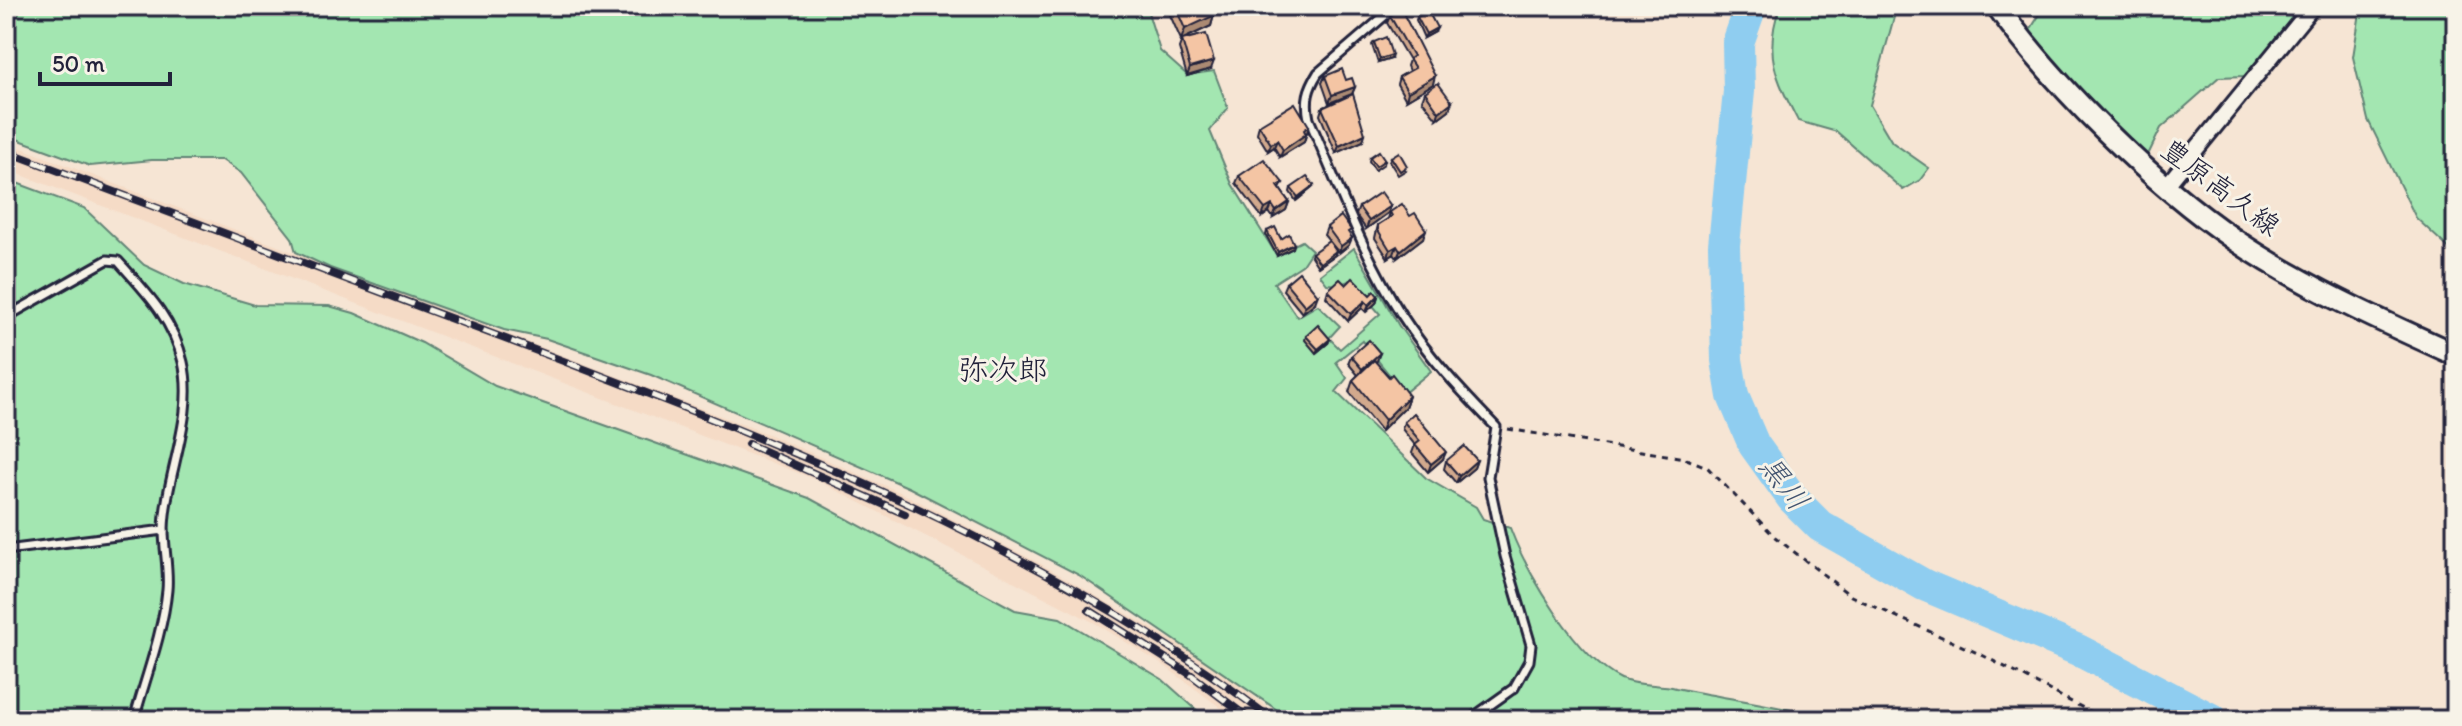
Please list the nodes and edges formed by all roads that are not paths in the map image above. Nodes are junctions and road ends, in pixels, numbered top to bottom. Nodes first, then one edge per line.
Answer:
1 (1396, 6) edge
2 (1997, 6) edge
3 (2313, 6) edge
4 (2167, 185) junction
5 (6, 317) edge
6 (2456, 355) edge
7 (164, 530) junction
8 (6, 550) edge
9 (134, 720) edge
10 (975, 720) edge
11 (985, 720) edge
12 (1469, 720) edge

1 - 12 lane
2 - 4 main road, 豊原高久線
3 - 4 street
4 - 6 main road, 豊原高久線
5 - 7 lane
7 - 8 lane
7 - 9 lane
10 - 11 lane

